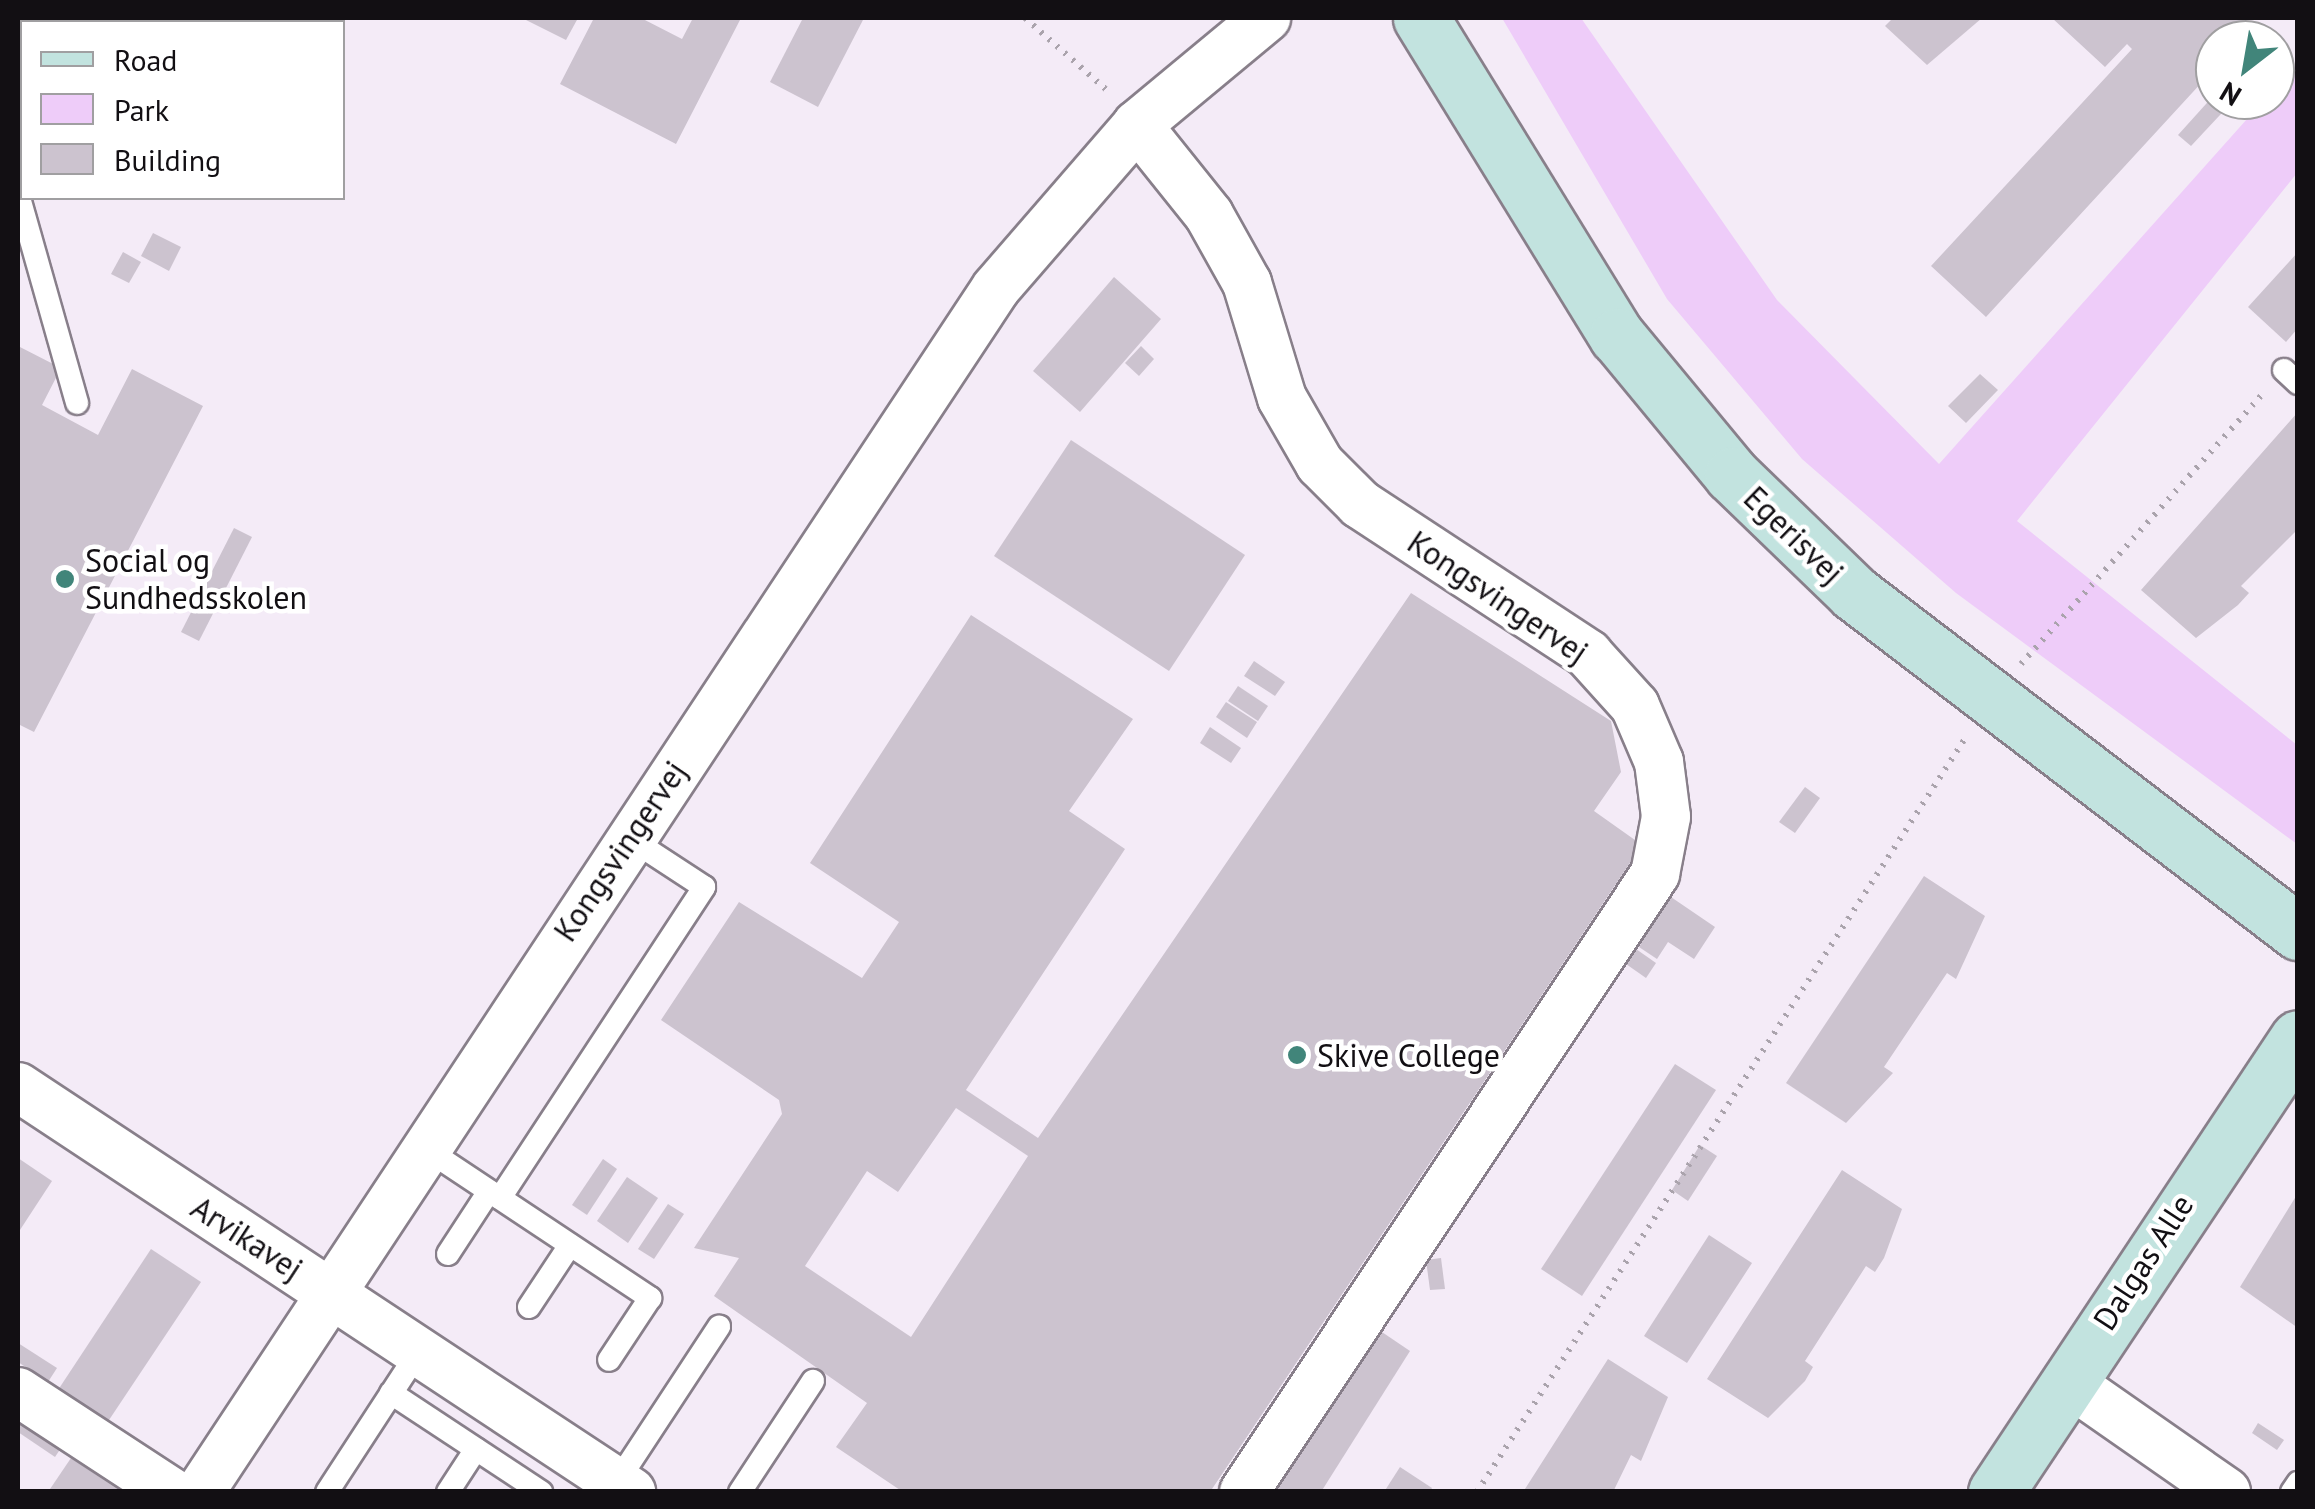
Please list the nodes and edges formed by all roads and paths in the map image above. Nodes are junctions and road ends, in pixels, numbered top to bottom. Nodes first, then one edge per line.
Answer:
1 (1024, 18) edge
2 (1266, 18) edge
3 (1421, 18) edge
4 (1137, 125) junction
5 (18, 194) edge
6 (2290, 376) edge
7 (77, 403) dead end
8 (1990, 698) junction
9 (629, 838) junction
10 (2298, 932) edge
11 (2298, 1038) edge
12 (18, 1087) edge
13 (423, 1148) junction
14 (494, 1195) junction
15 (570, 1245) junction
16 (448, 1254) dead end
17 (328, 1290) junction
18 (529, 1307) dead end
19 (719, 1327) dead end
20 (419, 1350) junction
21 (609, 1360) dead end
22 (813, 1381) dead end
23 (2068, 1381) junction
24 (18, 1392) edge
25 (391, 1393) junction
26 (544, 1434) junction
27 (476, 1449) junction
28 (516, 1476) junction
29 (2298, 1483) edge
30 (624, 1487) edge
31 (171, 1492) edge
32 (200, 1492) edge
33 (326, 1492) edge
34 (448, 1492) edge
35 (541, 1492) edge
36 (740, 1492) edge
37 (1244, 1492) edge
38 (1477, 1492) edge
39 (1996, 1492) edge
40 (2226, 1492) edge
41 (2292, 1492) edge

1 - 4 path
2 - 4 street, Kongsvingervej
3 - 8 street, Egerisvej
4 - 9 street, Kongsvingervej
4 - 37 street, Kongsvingervej
5 - 7 lane
6 - 8 path
8 - 10 street, Egerisvej
8 - 38 path
9 - 13 street, Kongsvingervej
9 - 14 lane
11 - 23 street, Dalgas Alle
12 - 17 street, Arvikavej
13 - 14 lane
13 - 17 street, Kongsvingervej
14 - 15 lane
14 - 16 lane
15 - 18 lane
15 - 21 lane
17 - 20 street
17 - 32 street, Arvikavej
19 - 30 lane
20 - 25 lane
20 - 26 street
22 - 36 lane
23 - 39 street, Dalgas Alle
23 - 40 street
24 - 31 street
25 - 27 lane
25 - 33 lane
26 - 28 lane
26 - 30 street
27 - 28 lane
27 - 34 lane
28 - 35 lane
29 - 41 lane

